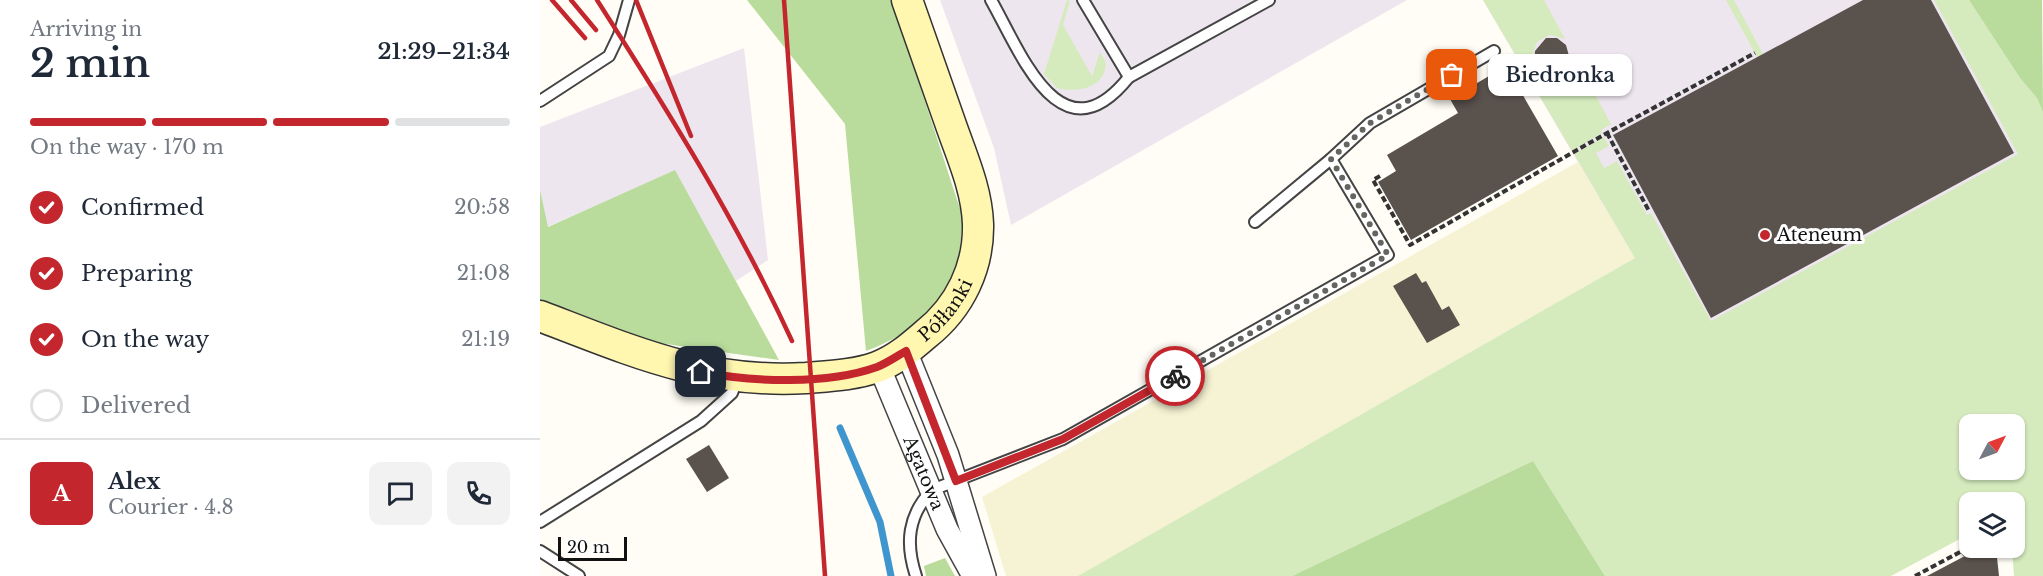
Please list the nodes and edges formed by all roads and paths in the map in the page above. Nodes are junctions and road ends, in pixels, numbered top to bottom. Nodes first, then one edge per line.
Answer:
1 (629, 0) edge
2 (907, 0) edge
3 (991, 0) edge
4 (1083, 0) edge
5 (1269, 0) edge
6 (1494, 51) dead end
7 (1755, 53) dead end
8 (1129, 77) junction
9 (540, 101) edge
10 (1607, 133) junction
11 (1331, 159) junction
12 (1380, 176) dead end
13 (1649, 211) dead end
14 (1255, 222) dead end
15 (540, 316) edge
16 (906, 351) junction
17 (879, 366) junction
18 (738, 377) junction
19 (956, 481) junction
20 (932, 490) junction
21 (540, 522) edge
22 (540, 551) edge
23 (1959, 553) edge
24 (579, 576) edge
25 (916, 576) edge
26 (972, 576) edge
27 (985, 576) edge
28 (1915, 576) edge

1 - 9 lane
2 - 16 street, Półłanki
3 - 8 lane
4 - 8 lane
5 - 8 lane
6 - 11 lane
7 - 10 path
10 - 12 path
10 - 13 path
11 - 14 lane
11 - 19 lane
15 - 18 street, Półłanki
16 - 17 street, Półłanki
16 - 19 street, Agatowa
17 - 18 street, Półłanki
17 - 20 street, Agatowa
18 - 21 lane
19 - 20 lane
19 - 27 street, Agatowa
20 - 25 lane
20 - 26 street, Agatowa
22 - 24 lane
23 - 28 path

